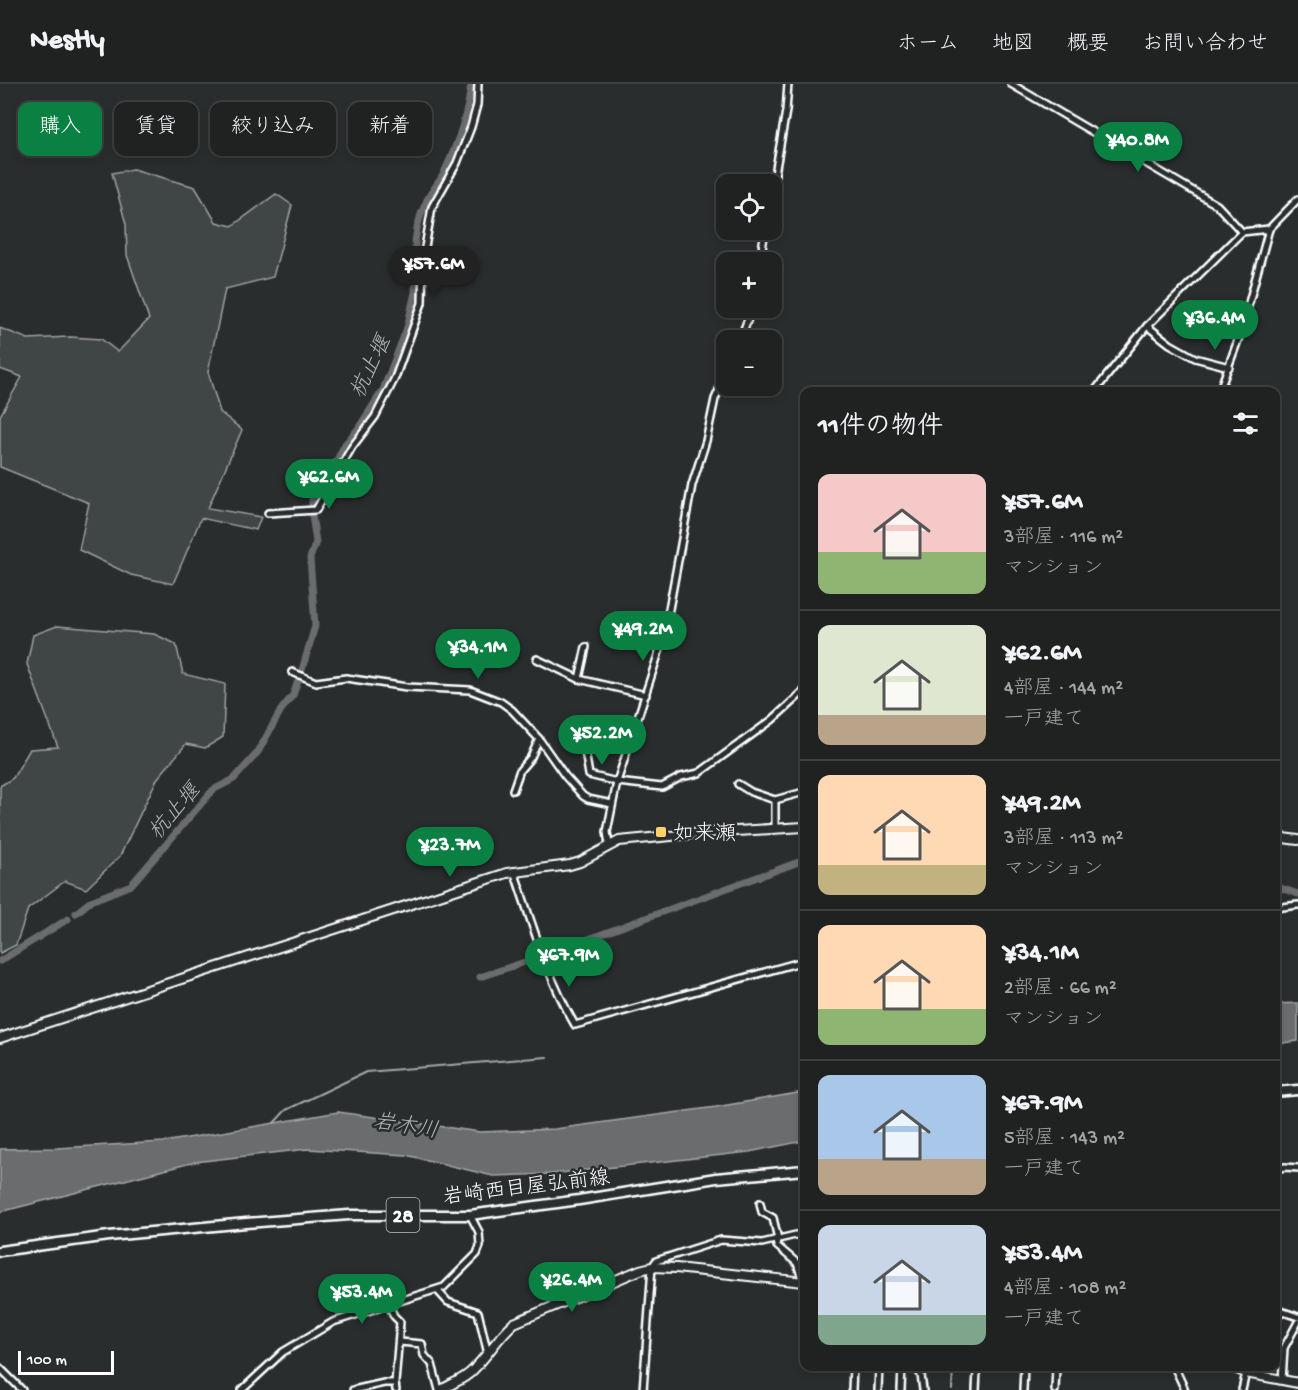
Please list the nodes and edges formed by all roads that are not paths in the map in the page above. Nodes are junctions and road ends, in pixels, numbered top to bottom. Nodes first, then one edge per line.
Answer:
1 (478, 84) edge
2 (789, 84) edge
3 (1011, 84) edge
4 (775, 174) edge
5 (1298, 199) edge
6 (1269, 229) junction
7 (1242, 232) junction
8 (1147, 326) junction
9 (1229, 367) junction
10 (1098, 387) edge
11 (1221, 387) edge
12 (716, 396) edge
13 (268, 513) dead end
14 (586, 647) dead end
15 (537, 659) dead end
16 (292, 672) dead end
17 (579, 679) junction
18 (646, 695) junction
19 (800, 695) edge
20 (539, 739) junction
21 (585, 751) dead end
22 (617, 782) junction
23 (738, 784) dead end
24 (513, 790) dead end
25 (800, 793) edge
26 (775, 800) junction
27 (612, 804) junction
28 (800, 827) edge
29 (775, 829) junction
30 (1280, 838) edge
31 (1298, 840) edge
32 (609, 844) junction
33 (514, 871) junction
34 (1298, 905) edge
35 (1280, 907) edge
36 (800, 962) edge
37 (0, 1038) edge
38 (1298, 1090) edge
39 (1280, 1092) edge
40 (1280, 1168) edge
41 (1298, 1168) edge
42 (800, 1170) edge
43 (760, 1203) dead end
44 (470, 1215) junction
45 (800, 1234) edge
46 (777, 1239) junction
47 (0, 1251) edge
48 (652, 1267) junction
49 (800, 1272) edge
50 (800, 1282) edge
51 (437, 1290) junction
52 (389, 1305) junction
53 (1280, 1311) edge
54 (1298, 1317) edge
55 (1298, 1322) edge
56 (400, 1342) junction
57 (488, 1354) junction
58 (0, 1368) edge
59 (853, 1371) edge
60 (879, 1371) edge
61 (902, 1371) edge
62 (920, 1371) edge
63 (977, 1371) edge
64 (1024, 1371) edge
65 (1056, 1371) edge
66 (1176, 1371) edge
67 (1246, 1372) joint
68 (1282, 1381) junction
69 (395, 1383) junction
70 (1298, 1383) edge
71 (22, 1390) edge
72 (242, 1390) edge
73 (353, 1390) edge
74 (396, 1390) edge
75 (440, 1390) edge
76 (644, 1390) edge
77 (852, 1390) edge
78 (878, 1390) edge
79 (901, 1390) edge
80 (922, 1390) edge
81 (976, 1390) edge
82 (1023, 1390) edge
83 (1055, 1390) edge
84 (1185, 1390) edge
85 (1242, 1390) edge

1 - 13 street
2 - 4 street
3 - 7 street
5 - 6 street
6 - 7 street
6 - 9 street
7 - 8 street
8 - 9 street
8 - 10 street
9 - 11 street
12 - 18 street
14 - 17 street
15 - 17 street
16 - 20 street
17 - 18 street
18 - 22 street
19 - 22 street
20 - 24 street
20 - 27 street
21 - 22 street
22 - 27 street
23 - 26 street
25 - 26 street
26 - 29 street
27 - 32 street
28 - 29 street
29 - 32 street
30 - 31 street
32 - 33 street
33 - 36 street
33 - 37 street
34 - 35 street
38 - 39 main road
40 - 41 street
42 - 44 main road, 岩崎西目屋弘前線 / 28
43 - 46 street
44 - 47 main road, 岩崎西目屋弘前線 / 28
44 - 51 street
45 - 46 street
46 - 48 street
46 - 49 street
48 - 50 street
48 - 57 street
48 - 76 street
51 - 52 street
51 - 57 street
52 - 56 street
52 - 72 street
53 - 54 street
55 - 68 street
56 - 69 street
56 - 75 street
57 - 75 street
58 - 71 street
59 - 77 street
60 - 78 street
61 - 79 street
62 - 80 street
63 - 81 street
64 - 82 street
65 - 83 street
66 - 84 street
67 - 68 street
67 - 85 street
68 - 70 street
69 - 73 street
69 - 74 street

